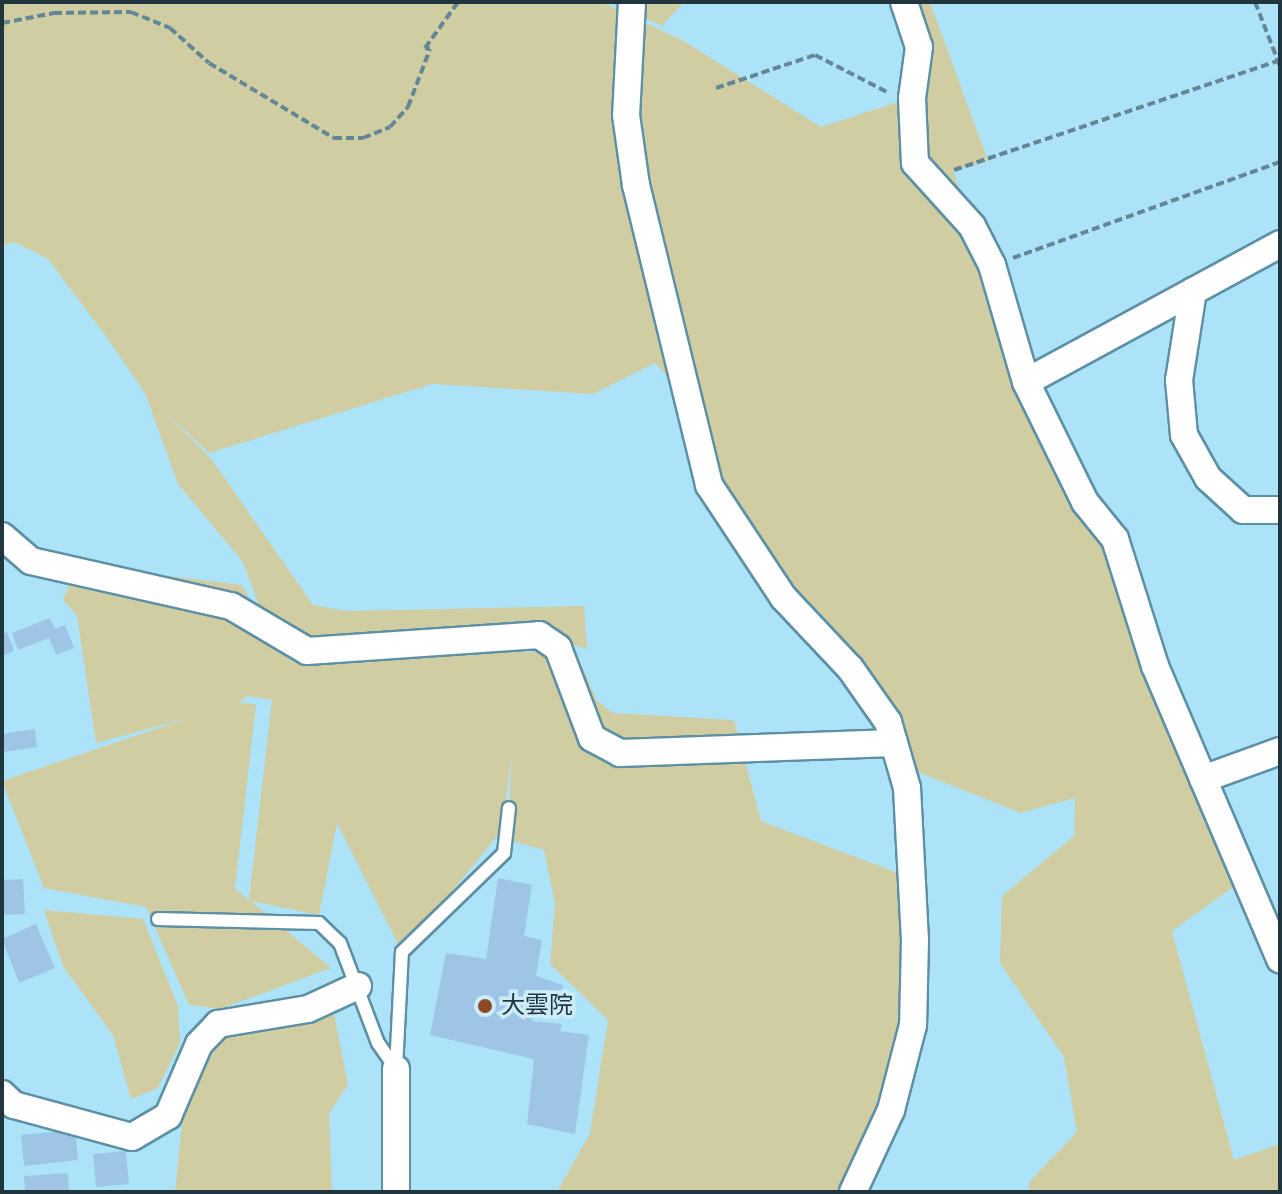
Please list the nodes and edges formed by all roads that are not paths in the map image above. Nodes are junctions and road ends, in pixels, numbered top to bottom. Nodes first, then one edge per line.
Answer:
1 (632, 2) edge
2 (904, 2) edge
3 (1280, 244) edge
4 (1193, 291) junction
5 (1026, 382) junction
6 (1280, 510) edge
7 (2, 536) edge
8 (894, 743) junction
9 (1280, 751) edge
10 (1203, 779) junction
11 (509, 808) dead end
12 (158, 919) dead end
13 (1280, 959) edge
14 (358, 986) junction
15 (396, 1069) junction
16 (2, 1094) edge
17 (396, 1192) edge
18 (853, 1192) edge

1 - 8 street
2 - 5 street
3 - 4 street
4 - 5 street
4 - 6 street
5 - 10 street
7 - 8 street
8 - 18 street
9 - 10 street
10 - 13 street
11 - 15 lane
12 - 14 lane
14 - 15 lane
14 - 16 street
15 - 17 street

